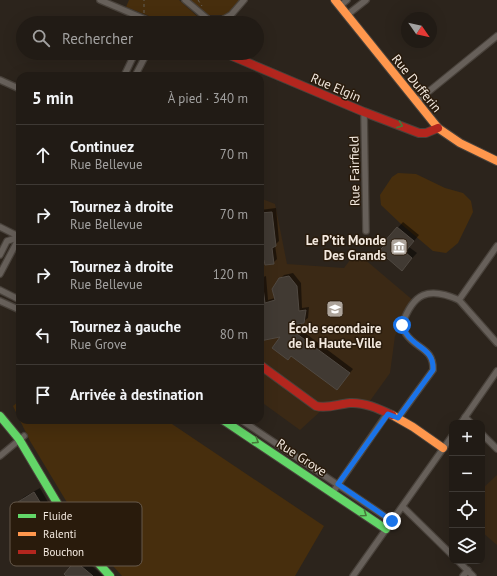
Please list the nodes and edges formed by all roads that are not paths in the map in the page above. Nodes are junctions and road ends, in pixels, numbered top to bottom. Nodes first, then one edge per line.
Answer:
1 (100, 0) edge
2 (185, 0) edge
3 (244, 0) edge
4 (347, 0) edge
5 (366, 0) edge
6 (337, 3) edge
7 (347, 15) junction
8 (137, 16) edge
9 (202, 16) edge
10 (229, 16) edge
11 (497, 36) edge
12 (132, 60) edge
13 (134, 60) edge
14 (144, 60) edge
15 (241, 60) edge
16 (142, 63) junction
17 (126, 72) edge
18 (138, 72) edge
19 (0, 80) edge
20 (16, 87) edge
21 (417, 102) junction
22 (364, 112) junction
23 (438, 128) junction
24 (497, 161) edge
25 (0, 227) edge
26 (366, 231) dead end
27 (16, 235) edge
28 (16, 238) edge
29 (16, 244) edge
30 (497, 246) edge
31 (0, 254) edge
32 (0, 274) edge
33 (0, 290) edge
34 (16, 298) edge
35 (459, 300) junction
36 (0, 301) edge
37 (16, 308) edge
38 (497, 343) edge
39 (264, 368) edge
40 (497, 371) edge
41 (388, 414) junction
42 (0, 416) edge
43 (398, 418) junction
44 (465, 418) joint
45 (467, 420) edge
46 (229, 424) edge
47 (247, 424) edge
48 (485, 437) edge
49 (22, 438) junction
50 (449, 440) edge
51 (443, 448) junction
52 (497, 449) edge
53 (0, 456) edge
54 (338, 484) junction
55 (333, 492) junction
56 (58, 502) edge
57 (402, 507) junction
58 (392, 521) junction
59 (386, 529) junction
60 (449, 552) edge
61 (461, 564) edge
62 (101, 566) edge
63 (468, 570) junction
64 (110, 576) edge
65 (353, 576) edge
66 (463, 576) edge
67 (473, 576) edge

1 - 8 street
2 - 9 street
3 - 10 street
4 - 6 street
5 - 7 street
6 - 7 street, Rue Dufferin
7 - 21 street, Rue Dufferin
11 - 21 street
12 - 17 street
13 - 16 street
14 - 16 street
15 - 22 street, Rue Elgin
16 - 18 street
19 - 20 street
21 - 23 street, Rue Dufferin
22 -> 23 street, Rue Elgin
22 - 26 street, Rue Fairfield
23 - 24 street, Rue Dufferin
25 - 27 street
28 - 31 street
29 - 32 street
30 - 35 street
33 - 34 street
35 - 38 street
35 - 43 street
36 - 37 street
39 - 41 street
40 - 44 street
41 - 43 street
41 - 54 street
42 - 49 street
43 - 51 street
44 - 45 street
46 -> 55 street, Rue Grove
47 - 54 street, Rue Grove
48 - 52 street
49 - 53 street
49 - 56 street
50 - 51 street
51 - 57 street
54 - 55 street
54 - 58 street, Rue Grove
55 -> 59 street, Rue Grove
57 - 58 street
57 - 60 street
58 - 59 street
59 - 65 street
61 - 63 street
62 - 64 street
63 - 66 street
63 - 67 street

